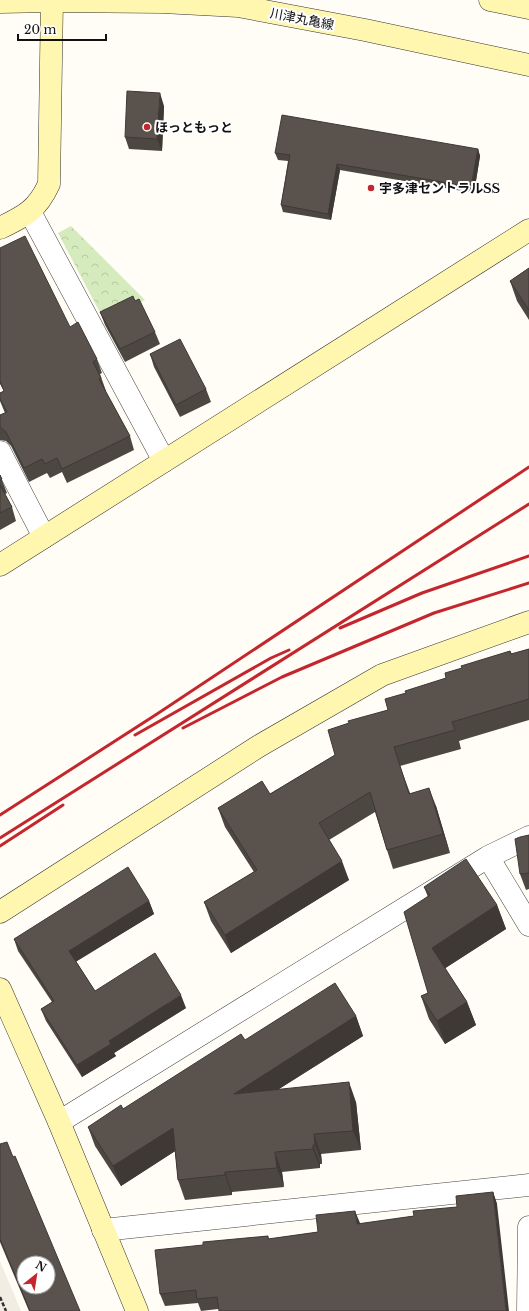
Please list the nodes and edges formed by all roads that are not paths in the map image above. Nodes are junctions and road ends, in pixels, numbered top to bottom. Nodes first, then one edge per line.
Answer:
1 (52, 0) edge
2 (490, 0) edge
3 (0, 2) edge
4 (529, 8) edge
5 (529, 65) edge
6 (30, 212) junction
7 (0, 228) edge
8 (529, 230) edge
9 (0, 452) edge
10 (164, 461) junction
11 (44, 537) junction
12 (0, 565) edge
13 (529, 622) edge
14 (529, 837) edge
15 (488, 857) junction
16 (0, 912) edge
17 (529, 925) edge
18 (0, 989) edge
19 (59, 1122) junction
20 (529, 1185) edge
21 (529, 1227) edge
22 (103, 1230) junction
23 (137, 1311) edge
24 (528, 1311) edge

1 - 3 street, 川津丸亀線
1 - 5 street, 川津丸亀線
1 - 6 street
2 - 4 street
6 - 7 street
6 - 10 street
8 - 10 street
9 - 11 street
10 - 11 street
11 - 12 street
13 - 16 street
14 - 15 street
15 - 17 street
15 - 19 street
18 - 19 street
19 - 22 street
20 - 22 street
21 - 24 street
22 - 23 street

